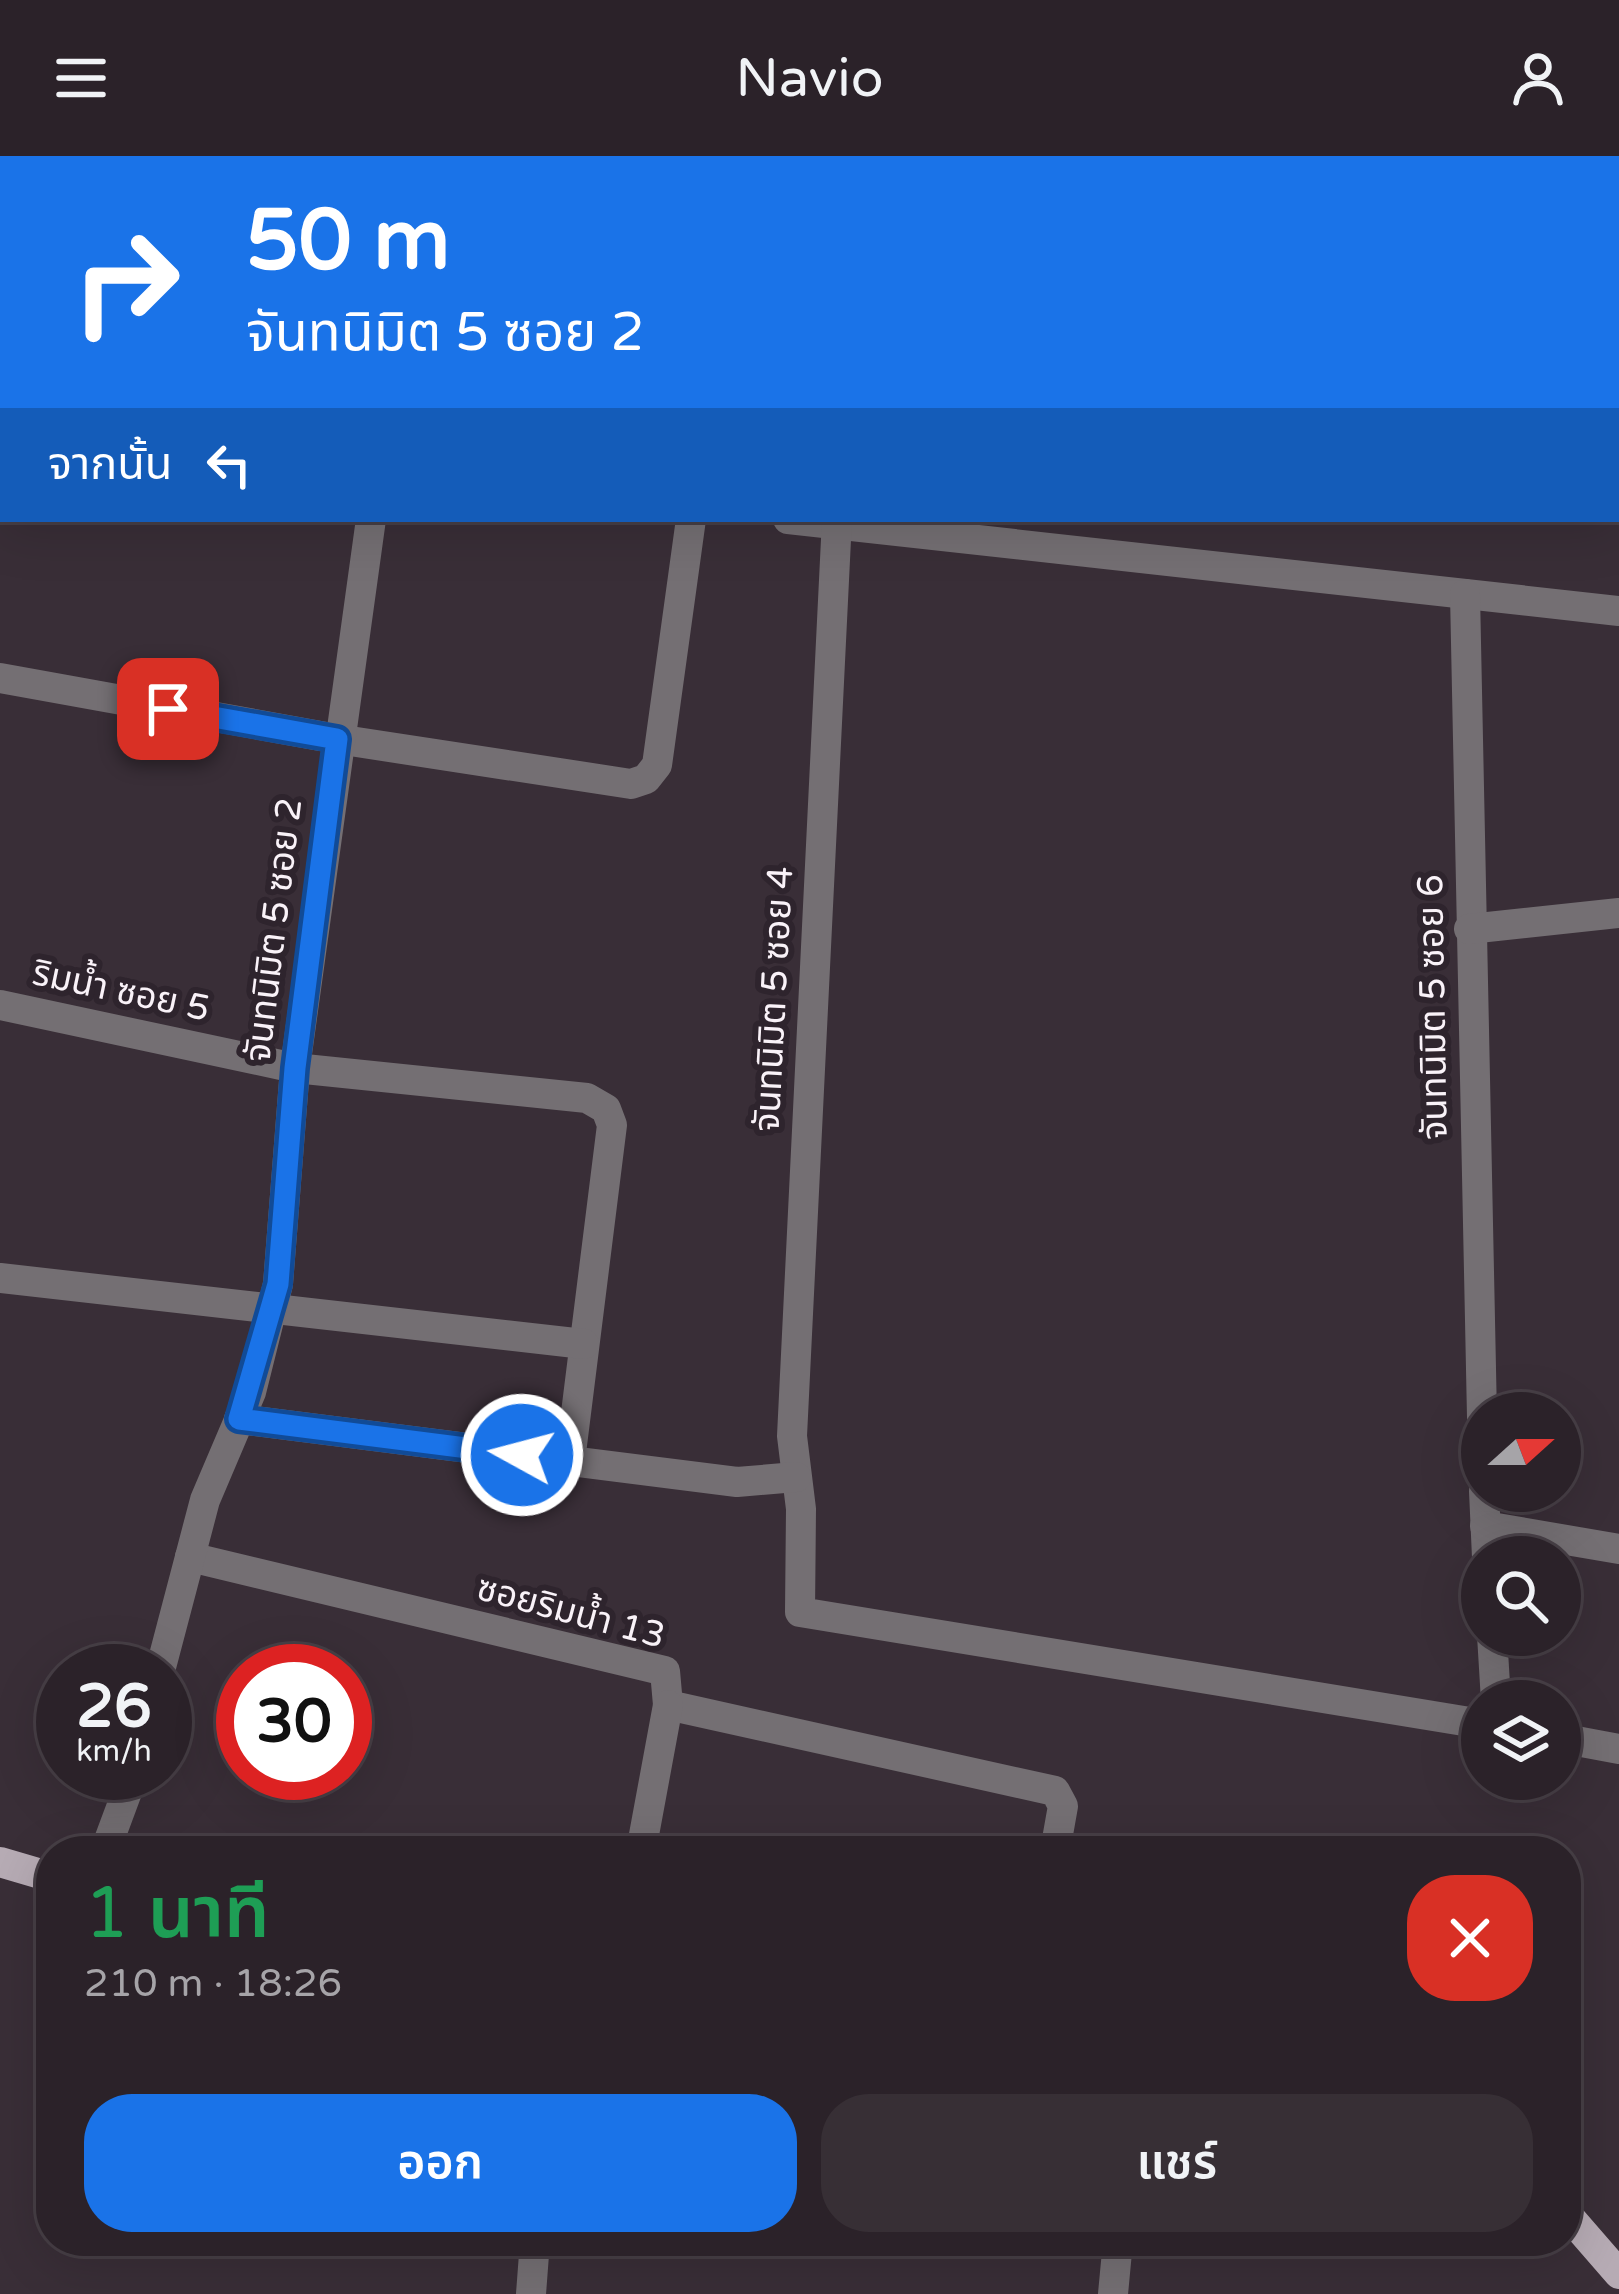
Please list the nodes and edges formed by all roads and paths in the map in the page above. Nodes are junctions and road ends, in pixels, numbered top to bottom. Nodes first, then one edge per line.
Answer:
1 (371, 522) edge
2 (691, 522) edge
3 (837, 522) edge
4 (1465, 594) junction
5 (1619, 611) edge
6 (0, 678) edge
7 (337, 739) junction
8 (1619, 914) edge
9 (1469, 929) junction
10 (0, 1005) edge
11 (295, 1068) junction
12 (0, 1277) edge
13 (273, 1305) junction
14 (584, 1344) junction
15 (1481, 1392) edge
16 (239, 1419) junction
17 (570, 1460) junction
18 (796, 1478) junction
19 (1581, 1547) edge
20 (1619, 1549) edge
21 (190, 1557) junction
22 (167, 1644) edge
23 (668, 1705) junction
24 (1461, 1721) edge
25 (1581, 1742) edge
26 (1619, 1749) edge
27 (124, 1800) edge
28 (111, 1836) edge
29 (644, 1836) edge
30 (1058, 1836) edge
31 (0, 1862) edge
32 (36, 1873) edge
33 (1581, 2230) edge
34 (534, 2256) edge
35 (1117, 2256) edge
36 (1619, 2274) edge
37 (531, 2294) edge
38 (1113, 2294) edge

1 - 7 street, จันทนิมิต 5 ซอย 2
2 - 7 street
3 - 4 street
3 - 18 street, จันทนิมิต 5 ซอย 4
4 - 5 street
4 - 9 street, จันทนิมิต 5 ซอย 6
6 - 7 street
7 - 11 street, จันทนิมิต 5 ซอย 2
8 - 9 street
9 - 15 street, จันทนิมิต 5 ซอย 6
10 - 11 street, ริมน้ำ ซอย 5
11 - 13 street, จันทนิมิต 5 ซอย 2
11 - 14 street, ริมน้ำ ซอย 5
12 - 13 street
13 - 14 street
13 - 16 street, จันทนิมิต 5 ซอย 2
14 - 17 street
16 - 17 street
16 - 21 street, จันทนิมิต 5 ซอย 2
17 - 18 street
18 - 24 street, จันทนิมิต 5 ซอย 4
19 - 20 street
21 - 22 street, จันทนิมิต 5 ซอย 2
21 - 23 street, ซอยริมน้ำ 13
23 - 29 street
23 - 30 street, ซอยริมน้ำ 13
25 - 26 street
27 - 28 street
31 - 32 main road
33 - 36 main road
34 - 37 street
35 - 38 street

